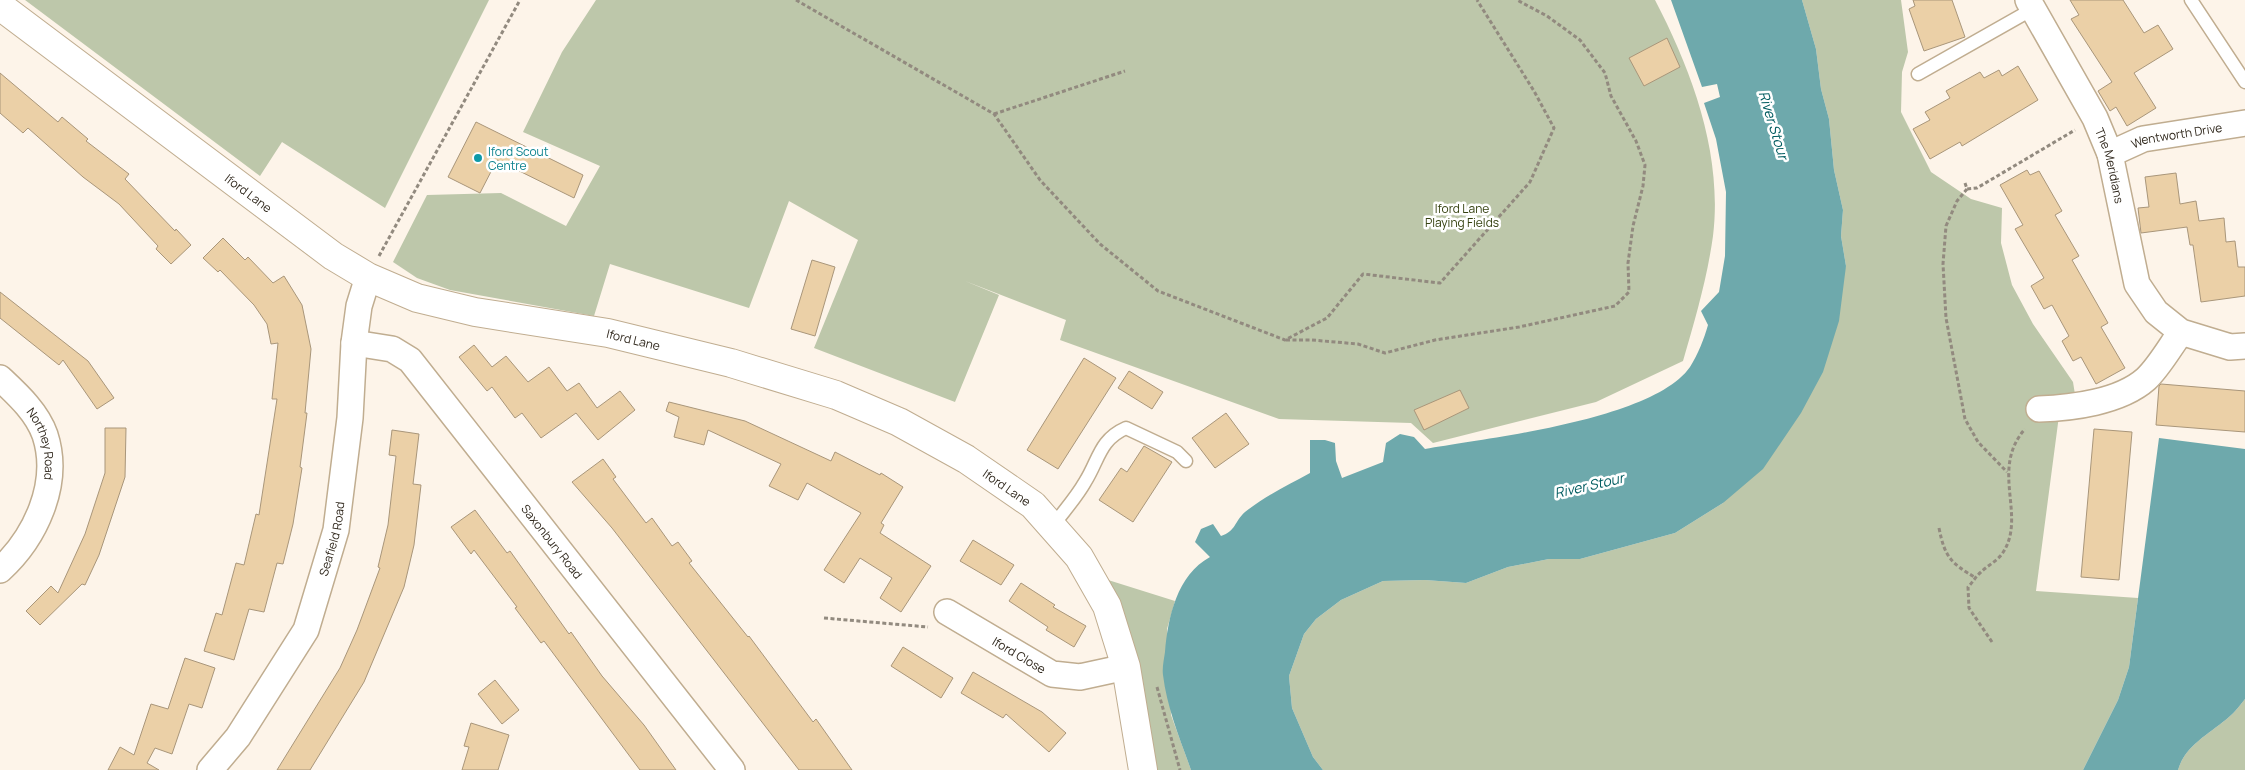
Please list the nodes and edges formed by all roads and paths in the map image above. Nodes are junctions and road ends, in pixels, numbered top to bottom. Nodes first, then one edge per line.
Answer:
1 (520, 0) edge
2 (796, 0) edge
3 (1477, 0) edge
4 (1517, 0) edge
5 (2191, 0) edge
6 (2029, 5) edge
7 (0, 6) edge
8 (1125, 71) dead end
9 (1918, 74) dead end
10 (2245, 82) edge
11 (994, 114) junction
12 (2095, 118) junction
13 (2245, 123) edge
14 (2110, 154) junction
15 (1965, 183) dead end
16 (1967, 189) junction
17 (368, 277) junction
18 (2180, 332) junction
19 (1285, 340) junction
20 (354, 343) junction
21 (2245, 346) edge
22 (0, 378) edge
23 (2039, 409) joint
24 (1186, 461) dead end
25 (2007, 472) junction
26 (1052, 527) junction
27 (1939, 528) dead end
28 (0, 570) edge
29 (1976, 578) junction
30 (947, 612) joint
31 (824, 618) dead end
32 (1992, 642) dead end
33 (1126, 666) junction
34 (210, 770) edge
35 (732, 770) edge
36 (1143, 770) edge

1 - 17 path
2 - 11 path
3 - 19 path
4 - 19 path
5 - 10 lane
6 - 9 lane
6 - 12 street, The Meridians
7 - 17 street, Iford Lane
8 - 11 path
11 - 19 path
12 - 14 street, The Meridians
12 - 16 path
13 - 14 street, Wentworth Drive
14 - 18 street, The Meridians
15 - 16 path
16 - 25 path
17 - 20 street, Seafield Road
17 - 26 street, Iford Lane
18 - 21 street, The Meridians
18 - 23 street
20 - 34 street, Seafield Road
20 - 35 street, Saxonbury Road
22 - 28 street, Northey Road
23 - 25 path
24 - 26 lane
25 - 29 path
26 - 33 street, Iford Lane
27 - 29 path
29 - 32 path
30 - 31 path
30 - 33 street, Iford Close
33 - 36 street, Iford Lane

